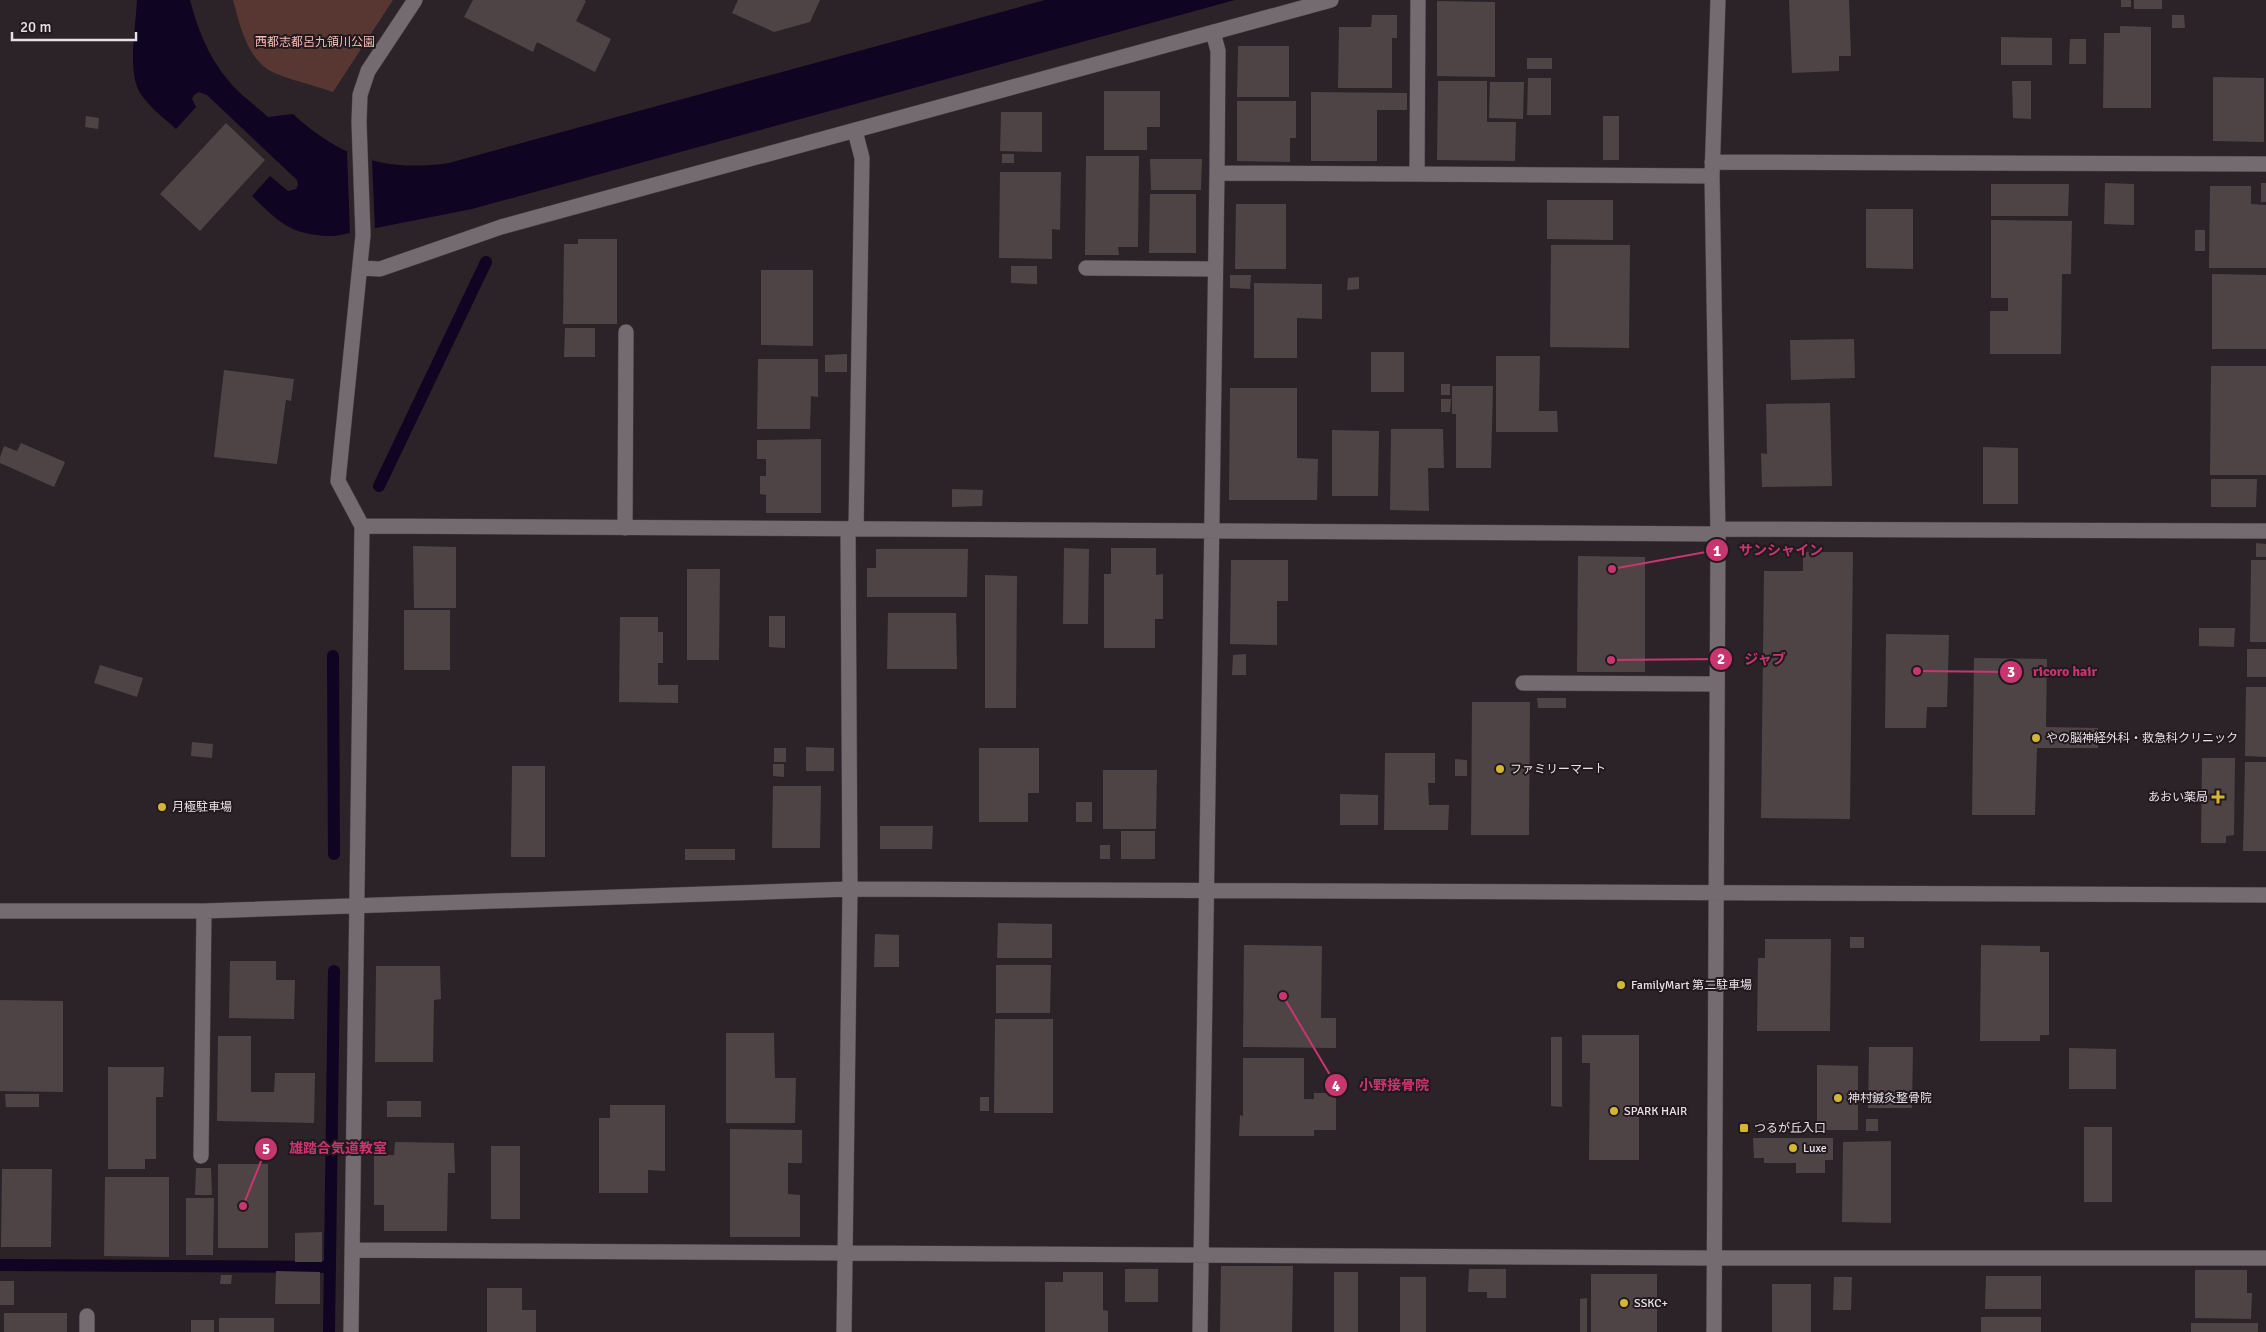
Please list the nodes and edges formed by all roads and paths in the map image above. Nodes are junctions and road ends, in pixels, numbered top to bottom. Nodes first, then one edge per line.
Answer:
1 (415, 0) edge
2 (1331, 0) edge
3 (1418, 0) edge
4 (1718, 0) edge
5 (1213, 32) junction
6 (855, 130) junction
7 (2266, 164) edge
8 (1712, 169) junction
9 (1217, 173) junction
10 (1417, 174) junction
11 (361, 268) junction
12 (1086, 268) dead end
13 (1215, 269) junction
14 (626, 332) dead end
15 (362, 526) junction
16 (625, 528) junction
17 (852, 529) junction
18 (1212, 531) junction
19 (1718, 532) junction
20 (2266, 532) edge
21 (1523, 683) dead end
22 (1717, 684) junction
23 (850, 889) junction
24 (1206, 890) junction
25 (1716, 893) junction
26 (2266, 895) edge
27 (357, 906) junction
28 (0, 911) edge
29 (204, 911) junction
30 (201, 1156) dead end
31 (352, 1250) junction
32 (845, 1253) junction
33 (1201, 1255) junction
34 (1714, 1258) junction
35 (2266, 1258) edge
36 (87, 1316) dead end
37 (87, 1332) edge
38 (351, 1332) edge
39 (844, 1332) edge
40 (1200, 1332) edge
41 (1714, 1332) edge

1 - 11 street
2 - 5 street
3 - 10 street
4 - 8 street
5 - 6 street
5 - 9 street
6 - 11 street
6 - 17 street
7 - 8 street
8 - 10 street
8 - 19 street
9 - 10 street
9 - 13 street
11 - 15 street
12 - 13 street
13 - 18 street
14 - 16 street
15 - 16 street
15 - 27 street
16 - 17 street
17 - 18 street
17 - 23 street
18 - 19 street
18 - 24 street
19 - 20 street
19 - 22 street
21 - 22 street
22 - 25 street
23 - 24 street
23 - 27 street
23 - 32 street
24 - 25 street
24 - 33 street
25 - 26 street
25 - 34 street
27 - 29 street
27 - 31 street
28 - 29 street
29 - 30 street
31 - 32 street
31 - 38 street
32 - 33 street
32 - 39 street
33 - 34 street
33 - 40 street
34 - 35 street
34 - 41 street
36 - 37 street

